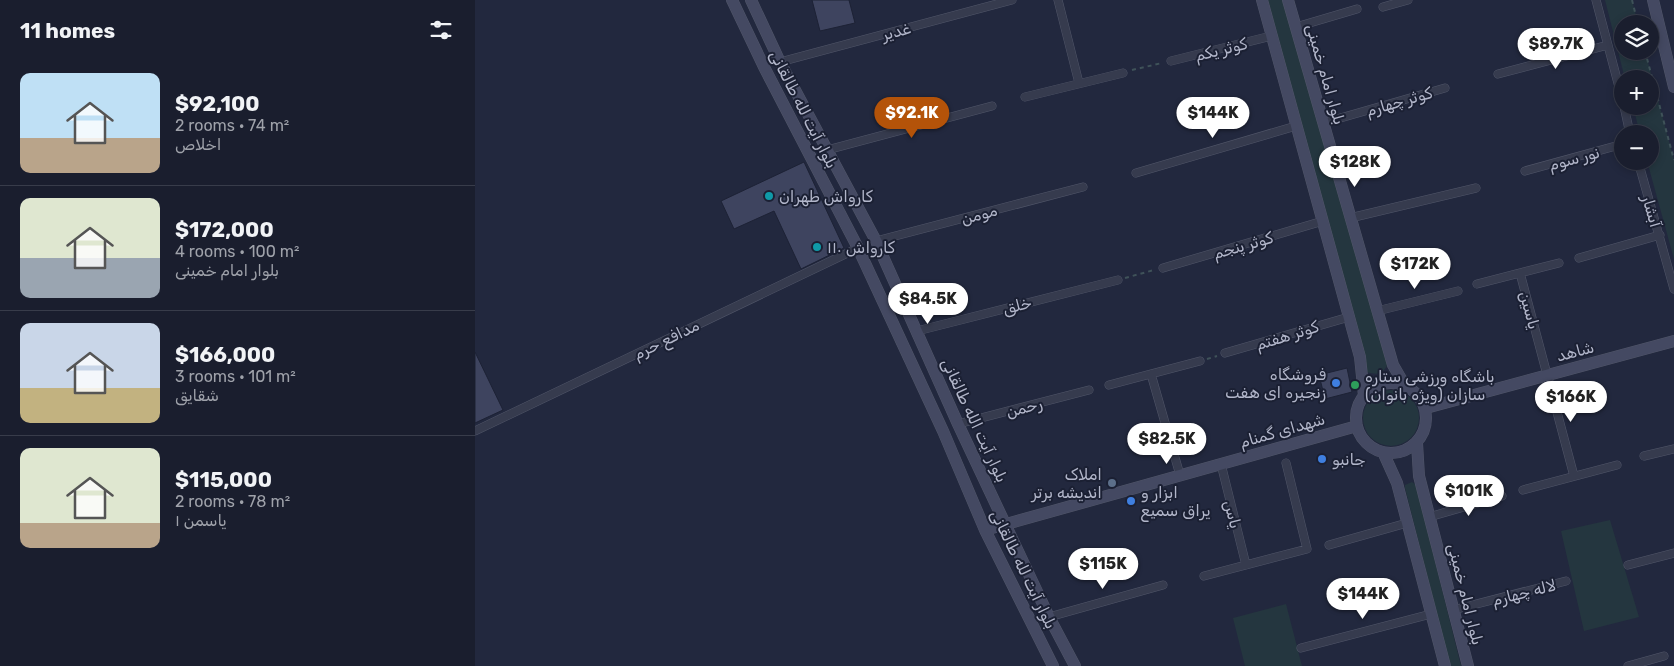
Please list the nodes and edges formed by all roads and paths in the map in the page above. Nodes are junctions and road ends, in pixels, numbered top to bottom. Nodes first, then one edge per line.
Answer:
1 (732, 0) edge
2 (751, 0) edge
3 (1012, 0) edge
4 (1058, 0) edge
5 (1262, 0) edge
6 (1289, 0) edge
7 (1408, 0) edge
8 (1596, 0) edge
9 (1632, 0) edge
10 (1653, 0) edge
11 (1383, 7) dead end
12 (1357, 9) dead end
13 (1636, 15) edge
14 (1296, 27) junction
15 (1271, 36) junction
16 (1609, 45) junction
17 (1647, 60) edge
18 (1171, 61) joint
19 (780, 62) junction
20 (1615, 70) edge
21 (1123, 73) joint
22 (1498, 74) dead end
23 (1079, 83) junction
24 (1674, 87) edge
25 (1445, 88) dead end
26 (1025, 97) dead end
27 (992, 106) dead end
28 (1323, 123) junction
29 (1296, 126) junction
30 (1614, 146) edge
31 (827, 150) junction
32 (1674, 160) edge
33 (1641, 170) edge
34 (1525, 171) dead end
35 (1136, 173) dead end
36 (1083, 187) dead end
37 (1476, 188) dead end
38 (1350, 218) junction
39 (1323, 221) junction
40 (1659, 235) junction
41 (876, 241) junction
42 (858, 248) junction
43 (1579, 258) dead end
44 (1559, 262) dead end
45 (1163, 268) joint
46 (1520, 273) junction
47 (1118, 280) joint
48 (1477, 284) dead end
49 (1674, 289) edge
50 (1458, 291) dead end
51 (1377, 312) junction
52 (1349, 317) junction
53 (917, 331) junction
54 (1674, 341) edge
55 (1225, 354) joint
56 (1200, 360) joint
57 (1151, 374) junction
58 (1547, 376) junction
59 (1404, 384) junction
60 (1109, 385) dead end
61 (1089, 390) dead end
62 (1364, 396) junction
63 (1426, 408) junction
64 (958, 424) junction
65 (1357, 426) junction
66 (475, 431) edge
67 (1417, 442) junction
68 (1674, 449) edge
69 (1383, 452) junction
70 (1644, 456) dead end
71 (1286, 463) dead end
72 (1221, 464) junction
73 (1617, 465) dead end
74 (1180, 475) junction
75 (1574, 476) junction
76 (1523, 490) dead end
77 (1502, 496) dead end
78 (1429, 517) junction
79 (1407, 523) junction
80 (1005, 524) junction
81 (985, 530) junction
82 (1329, 545) dead end
83 (1674, 553) edge
84 (1246, 565) junction
85 (1628, 565) dead end
86 (1204, 576) dead end
87 (1566, 581) dead end
88 (1163, 586) dead end
89 (1453, 610) junction
90 (1431, 614) junction
91 (1049, 617) junction
92 (1301, 648) dead end
93 (1664, 656) dead end
94 (1053, 666) edge
95 (1075, 666) edge
96 (1445, 666) edge
97 (1468, 666) edge
98 (1629, 666) edge

1 - 42 street, بلوار آیت لله طالقانی
2 - 19 street, بلوار آیت الله طالقانی
3 - 19 street, غدیر
4 - 23 street
5 - 15 street
6 - 14 street, بلوار امام خمینی
7 - 11 street
8 - 16 street
9 - 13 path
10 - 24 street
12 - 14 street
14 - 28 street, بلوار امام خمینی
15 - 18 street, کوثر یکم
15 - 29 street
16 - 20 street
16 - 22 street
17 - 32 path
18 - 21 path
19 - 31 street, بلوار آیت الله طالقانی
21 - 23 street
23 - 26 street
25 - 28 street, کوثر چهارم
27 - 31 street
28 - 38 street, بلوار امام خمینی
29 - 35 street
29 - 39 street
30 - 34 street, نور سوم
31 - 41 street, بلوار آیت الله طالقانی
33 - 40 street, آبشار
36 - 41 street, مومن
37 - 38 street
38 - 51 street, بلوار امام خمینی
39 - 45 street, کوثر پنجم
39 - 52 street
40 - 43 street
40 - 49 street, آبشار
41 - 53 street, بلوار آیت الله طالقانی
42 - 66 street, مدافع حرم
42 - 81 street, بلوار آیت لله طالقانی
44 - 46 street
45 - 47 path
46 - 48 street
46 - 58 street, یاسین
47 - 53 street, خلق
50 - 51 street
51 - 59 street, بلوار امام خمینی
52 - 55 street, کوثر هفتم
52 - 62 street
53 - 64 street, بلوار آیت الله طالقانی
54 - 58 street, شاهد
55 - 56 path
56 - 57 street
57 - 60 street
57 - 74 street
58 - 63 street, شاهد
58 - 75 street, یاسین
59 - 62 street
59 - 63 street
61 - 64 street, رحمن
62 - 65 street
63 - 67 street
64 - 80 street, بلوار آیت الله طالقانی
65 - 69 street
65 - 72 street, شهدای گمنام
67 - 69 street
67 - 78 street, بلوار امام خمینی
68 - 70 street
69 - 79 street
71 - 84 street
72 - 74 street, شهدای گمنام
72 - 84 street, یاس
73 - 75 street
74 - 80 street, شهدای گمنام
75 - 76 street
77 - 78 street
78 - 89 street, بلوار امام خمینی
79 - 82 street
79 - 90 street
80 - 81 street, شهدای گمنام
80 - 91 street, بلوار آیت الله طالقانی
81 - 94 street, بلوار آیت لله طالقانی
83 - 85 street
84 - 86 street
87 - 89 street, لاله چهارم
88 - 91 street
89 - 97 street, بلوار امام خمینی
90 - 92 street
90 - 96 street
91 - 95 street, بلوار آیت الله طالقانی
93 - 98 street

